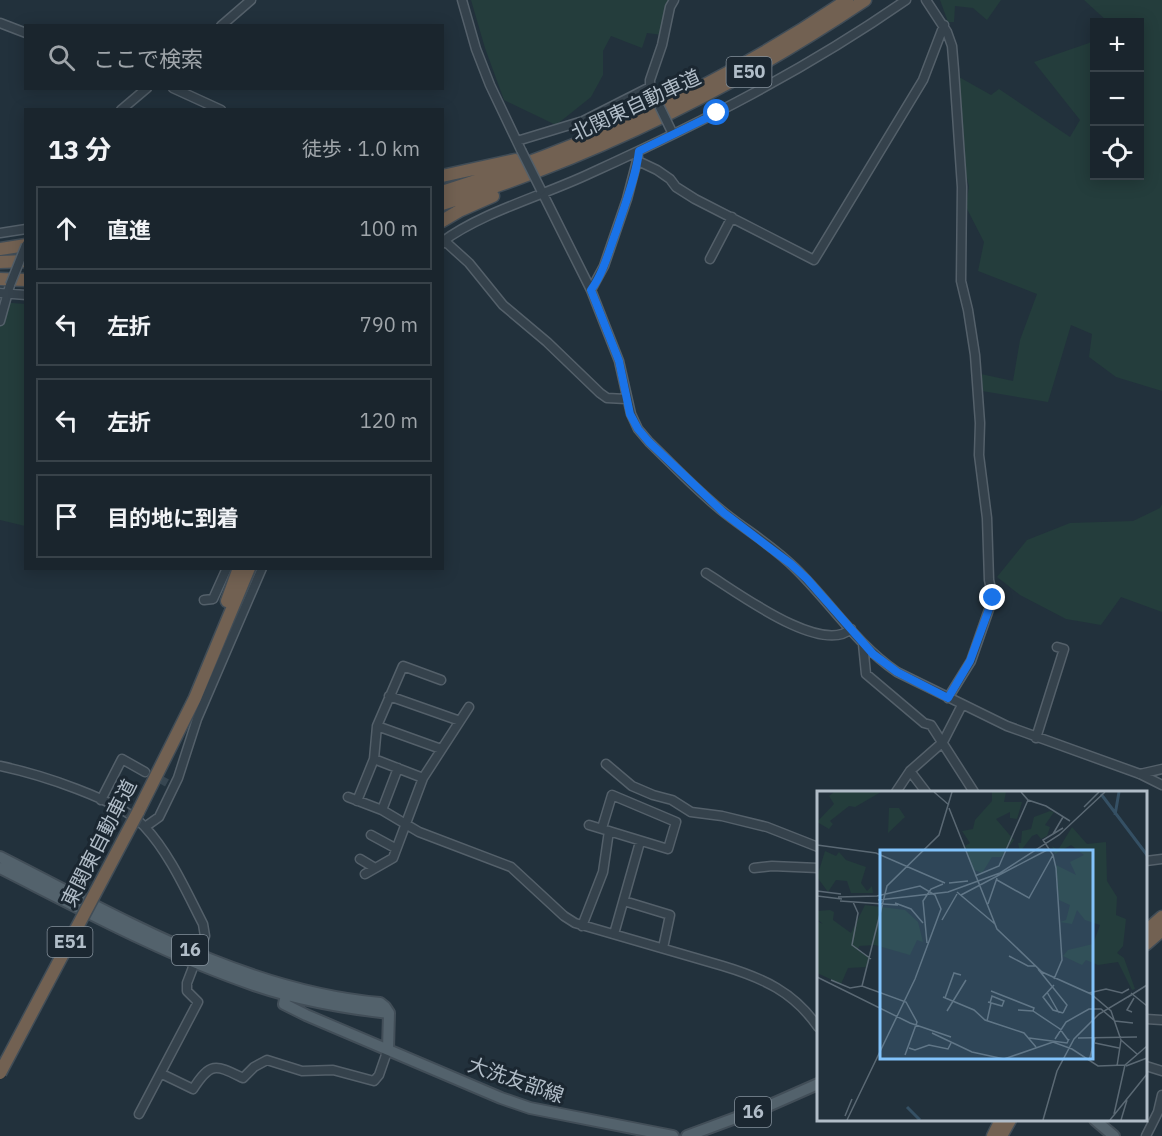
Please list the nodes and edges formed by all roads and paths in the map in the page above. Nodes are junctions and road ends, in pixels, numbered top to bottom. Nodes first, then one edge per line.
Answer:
1 (250, 0) edge
2 (462, 0) edge
3 (674, 0) edge
4 (847, 0) edge
5 (865, 0) edge
6 (906, 0) edge
7 (926, 0) edge
8 (0, 23) edge
9 (223, 24) edge
10 (944, 25) junction
11 (24, 32) edge
12 (651, 89) junction
13 (145, 90) edge
14 (177, 90) edge
15 (123, 108) edge
16 (217, 108) edge
17 (648, 112) junction
18 (672, 132) junction
19 (627, 134) junction
20 (517, 141) junction
21 (639, 151) junction
22 (638, 161) junction
23 (444, 176) edge
24 (444, 191) edge
25 (543, 192) junction
26 (444, 203) edge
27 (732, 217) junction
28 (444, 220) edge
29 (24, 229) edge
30 (0, 233) edge
31 (444, 241) edge
32 (444, 243) edge
33 (24, 245) edge
34 (0, 249) edge
35 (24, 249) edge
36 (710, 259) dead end
37 (24, 261) edge
38 (0, 262) edge
39 (0, 272) edge
40 (24, 272) edge
41 (24, 281) edge
42 (4, 288) edge
43 (591, 290) junction
44 (24, 294) edge
45 (0, 321) edge
46 (626, 399) junction
47 (261, 570) edge
48 (241, 571) edge
49 (706, 573) dead end
50 (204, 600) dead end
51 (850, 629) junction
52 (863, 644) junction
53 (1057, 647) dead end
54 (441, 680) dead end
55 (389, 696) junction
56 (948, 698) junction
57 (962, 705) junction
58 (469, 707) dead end
59 (460, 721) junction
60 (377, 726) junction
61 (1036, 738) junction
62 (943, 742) junction
63 (441, 749) junction
64 (374, 759) junction
65 (606, 764) dead end
66 (0, 766) edge
67 (398, 768) junction
68 (1162, 769) edge
69 (910, 771) junction
70 (145, 772) tunnel mouth
71 (1140, 774) junction
72 (423, 778) junction
73 (1162, 785) edge
74 (897, 791) edge
75 (925, 791) edge
76 (973, 791) edge
77 (348, 797) dead end
78 (101, 800) junction
79 (357, 801) junction
80 (382, 810) junction
81 (405, 824) junction
82 (590, 825) dead end
83 (144, 827) junction
84 (605, 830) junction
85 (371, 835) dead end
86 (640, 842) junction
87 (817, 846) edge
88 (396, 848) junction
89 (0, 857) edge
90 (360, 859) dead end
91 (1162, 859) edge
92 (1147, 861) edge
93 (0, 868) edge
94 (375, 868) junction
95 (754, 868) dead end
96 (817, 868) edge
97 (365, 874) dead end
98 (624, 901) junction
99 (1162, 917) edge
100 (582, 926) junction
101 (1147, 930) edge
102 (1162, 930) edge
103 (614, 934) junction
104 (1147, 943) edge
105 (663, 948) junction
106 (196, 958) junction
107 (286, 995) junction
108 (389, 1013) junction
109 (1147, 1018) edge
110 (1162, 1020) edge
111 (817, 1023) edge
112 (387, 1049) junction
113 (1147, 1066) edge
114 (1162, 1071) edge
115 (0, 1073) edge
116 (162, 1074) junction
117 (817, 1085) edge
118 (1162, 1095) edge
119 (140, 1114) dead end
120 (1000, 1121) edge
121 (1009, 1121) edge
122 (1097, 1121) edge
123 (673, 1136) edge
124 (687, 1136) edge
125 (993, 1136) edge
126 (1001, 1136) edge
127 (1114, 1136) edge
128 (1146, 1136) edge

1 - 9 street
2 - 20 street
3 - 12 street
4 - 17 highway, 北関東自動車道 / E50
5 - 19 highway, 北関東自動車道 / E50
6 - 18 street
7 - 10 street
8 - 11 street
10 - 27 street
10 - 56 street
12 - 18 street, bridge
12 - 20 street
13 - 15 street
14 - 16 street
17 - 23 highway
17 - 24 highway, 北関東自動車道 / E50
18 - 21 street
19 - 26 highway, 北関東自動車道 / E50
19 - 28 highway
20 - 25 street, bridge
21 - 22 street
21 - 25 street
22 - 27 street
22 - 43 street
25 - 31 street
25 - 43 street
27 - 36 street
29 - 30 street
32 - 46 street
33 - 34 highway
35 - 42 street, bridge
37 - 38 highway
39 - 40 highway
41 - 42 highway
42 - 44 street
42 - 45 street
43 - 46 street
46 - 51 street
47 - 83 street
48 - 50 street
48 - 115 highway, 東関東自動車道 / E51, bridge
49 - 51 street
51 - 52 street
52 - 56 street
52 - 62 street
53 - 61 street
54 - 55 street
55 - 59 street
55 - 60 street
56 - 57 street
57 - 61 street
57 - 62 street
58 - 59 street
59 - 63 street
60 - 63 street
60 - 64 street
61 - 71 street
62 - 69 street
62 - 76 street
63 - 72 street
64 - 67 street
64 - 79 street
65 - 87 street
66 - 78 street
67 - 72 street
67 - 80 street
68 - 71 street
69 - 74 street
69 - 75 street
70 - 78 street
71 - 73 street
72 - 81 street
77 - 79 street
78 - 83 street
79 - 80 street
80 - 81 street
81 - 88 street
81 - 100 street
82 - 84 street
83 - 106 street
84 - 86 street
84 - 86 street
84 - 100 street
85 - 88 street
86 - 98 street
88 - 94 street
89 - 106 main road, 16
90 - 94 street
91 - 92 street
93 - 106 main road, 16
94 - 97 street
95 - 96 street
98 - 103 street
98 - 105 street
99 - 101 highway
100 - 103 street
102 - 104 highway
103 - 105 street
105 - 111 street
106 - 107 main road, 16
106 - 108 main road, 16
106 - 116 street
107 - 108 main road, 16
107 - 112 main road, 大洗友部線 / 16
108 - 112 main road
109 - 110 street
112 - 116 street
112 - 123 main road, 大洗友部線 / 16
113 - 114 street
116 - 119 street
117 - 124 main road, 16
118 - 128 street
120 - 125 highway
121 - 126 highway
122 - 127 main road

